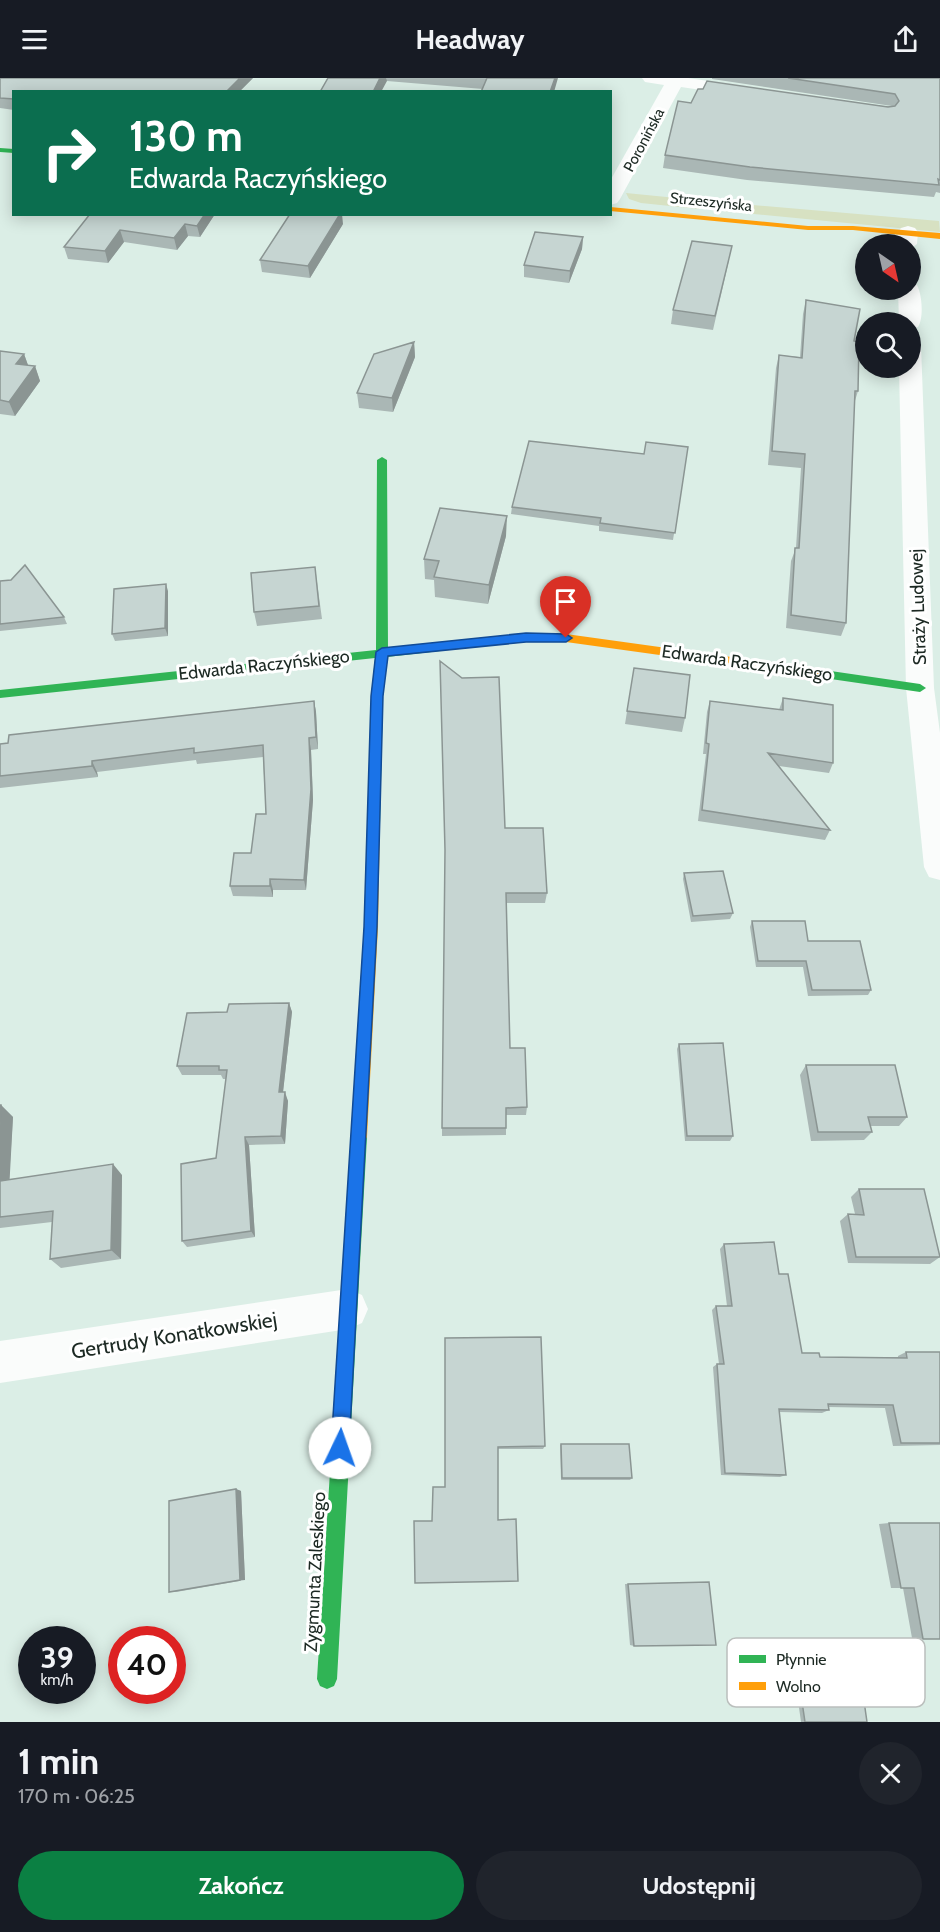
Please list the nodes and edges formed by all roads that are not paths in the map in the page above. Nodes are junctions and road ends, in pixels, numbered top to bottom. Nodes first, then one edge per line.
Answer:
1 (651, 78) edge
2 (676, 80) edge
3 (768, 95) edge
4 (612, 195) edge
5 (612, 209) edge
6 (940, 236) edge
7 (855, 237) edge
8 (921, 238) edge
9 (921, 242) edge
10 (940, 246) edge
11 (912, 378) edge
12 (382, 460) dead end
13 (382, 652) junction
14 (927, 673) edge
15 (0, 694) edge
16 (940, 867) edge
17 (348, 1309) junction
18 (0, 1362) edge
19 (327, 1679) dead end

1 - 2 street
2 - 3 street
2 - 4 street, Poronińska
5 - 7 street, Strzeszyńska
6 - 8 street, Strzeszyńska
9 - 10 street, Strzeszyńska
11 - 14 street, Straży Ludowej
12 - 13 street, Zygmunta Zaleskiego
13 - 14 street, Edwarda Raczyńskiego
13 - 15 street, Edwarda Raczyńskiego
13 - 17 street, Zygmunta Zaleskiego
14 - 16 street, Straży Ludowej
17 - 18 street, Gertrudy Konatkowskiej
17 - 19 street, Zygmunta Zaleskiego

